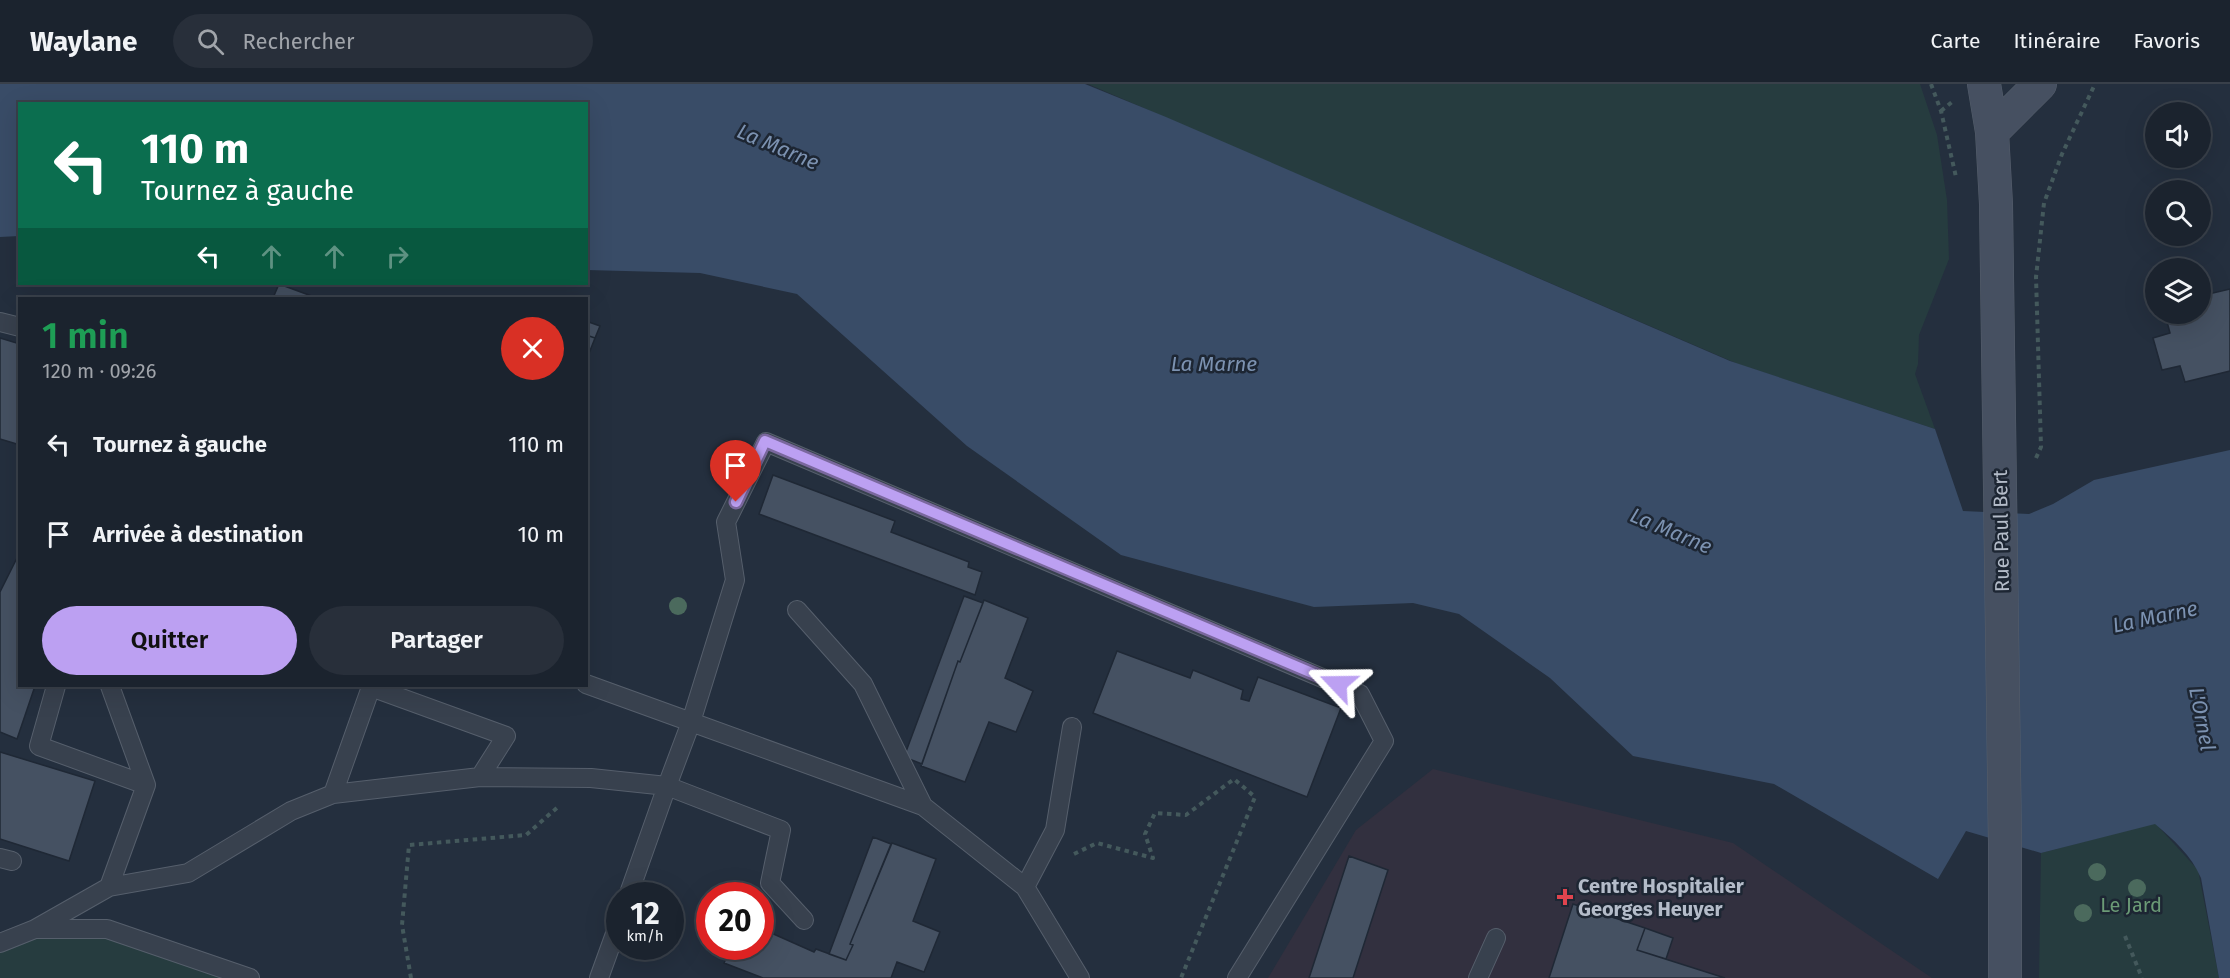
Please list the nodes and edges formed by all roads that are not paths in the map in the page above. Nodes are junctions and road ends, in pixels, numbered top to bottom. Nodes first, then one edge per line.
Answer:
1 (1983, 84) edge
2 (2040, 84) edge
3 (1992, 132) junction
4 (0, 322) edge
5 (18, 326) edge
6 (797, 610) dead end
7 (588, 685) edge
8 (56, 687) edge
9 (110, 687) edge
10 (691, 722) junction
11 (1072, 726) dead end
12 (480, 777) junction
13 (146, 785) junction
14 (668, 786) junction
15 (333, 794) junction
16 (923, 806) junction
17 (633, 882) edge
18 (1025, 887) junction
19 (109, 888) junction
20 (804, 920) dead end
21 (35, 929) junction
22 (1496, 938) dead end
23 (0, 943) edge
24 (606, 959) edge
25 (250, 978) edge
26 (599, 978) edge
27 (1080, 978) edge
28 (1237, 978) edge
29 (1478, 978) edge
30 (2005, 978) edge

1 - 3 main road, Rue Paul Bert
2 - 3 main road
3 - 30 main road, Rue Paul Bert
4 - 5 lane
6 - 16 lane
7 - 10 lane
8 - 13 lane
9 - 13 lane
10 - 14 lane
10 - 16 lane
10 - 28 lane
11 - 18 lane
12 - 14 lane
12 - 15 lane
12 - 15 lane
13 - 19 lane
14 - 17 lane
14 - 20 lane
15 - 19 lane
16 - 18 lane
18 - 27 lane
19 - 21 lane
21 - 23 lane
21 - 25 lane
22 - 29 lane
24 - 26 lane

